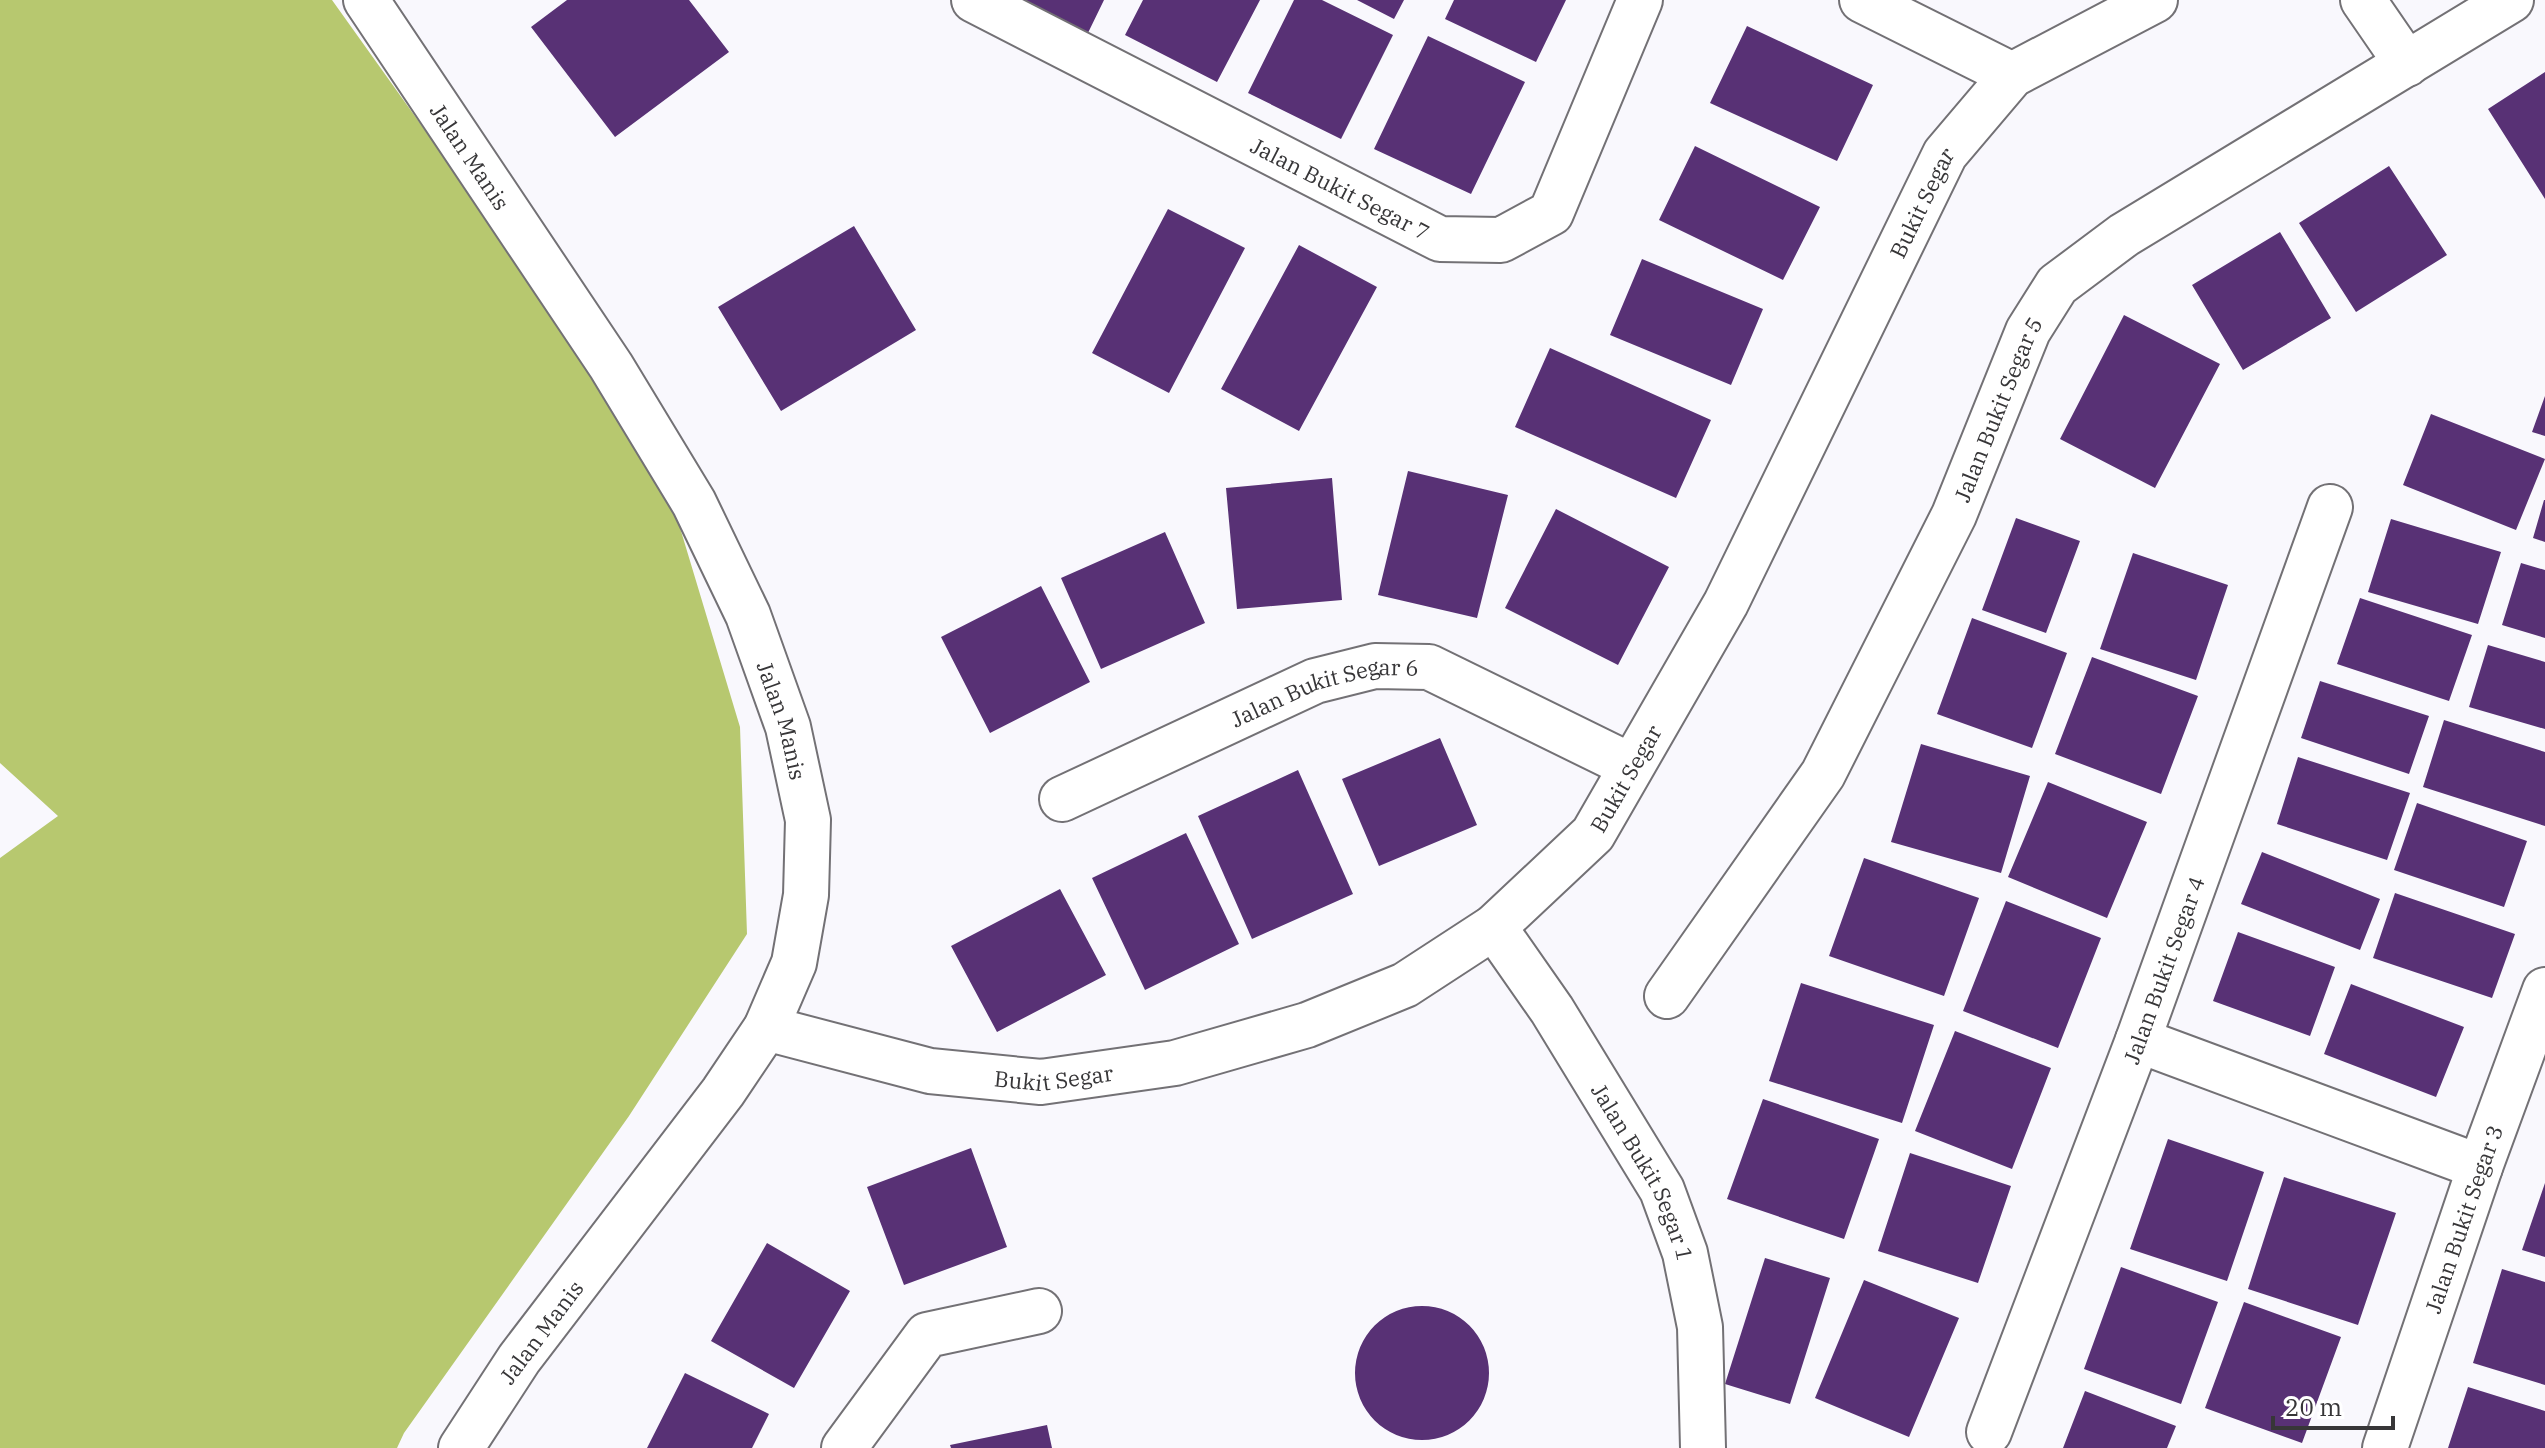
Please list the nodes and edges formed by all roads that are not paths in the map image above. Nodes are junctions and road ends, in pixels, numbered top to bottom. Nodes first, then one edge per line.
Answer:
1 (366, 0) edge
2 (974, 0) edge
3 (1640, 0) edge
4 (1862, 0) edge
5 (2155, 0) edge
6 (2363, 0) edge
7 (2511, 0) edge
8 (2407, 64) junction
9 (2012, 75) junction
10 (2330, 507) dead end
11 (1631, 766) junction
12 (1062, 799) dead end
13 (1494, 927) junction
14 (2545, 990) edge
15 (1667, 996) dead end
16 (766, 1028) junction
17 (2138, 1040) junction
18 (2480, 1167) junction
19 (1039, 1311) dead end
20 (1989, 1432) dead end
21 (461, 1448) edge
22 (844, 1448) edge
23 (1703, 1448) edge
24 (2385, 1448) edge

1 - 16 street, Jalan Manis
2 - 3 street, Jalan Bukit Segar 7
4 - 9 street
5 - 9 street, Bukit Segar
6 - 8 street
7 - 8 street, Jalan Bukit Segar 5
8 - 15 street, Jalan Bukit Segar 5
9 - 11 street, Bukit Segar
10 - 17 street, Jalan Bukit Segar 4
11 - 12 street, Jalan Bukit Segar 6
11 - 13 street, Bukit Segar
13 - 16 street, Bukit Segar
13 - 23 street, Jalan Bukit Segar 1
14 - 18 street, Jalan Bukit Segar 3
16 - 21 street, Jalan Manis
17 - 18 street
17 - 20 street, Jalan Bukit Segar 4
18 - 24 street, Jalan Bukit Segar 3
19 - 22 street

